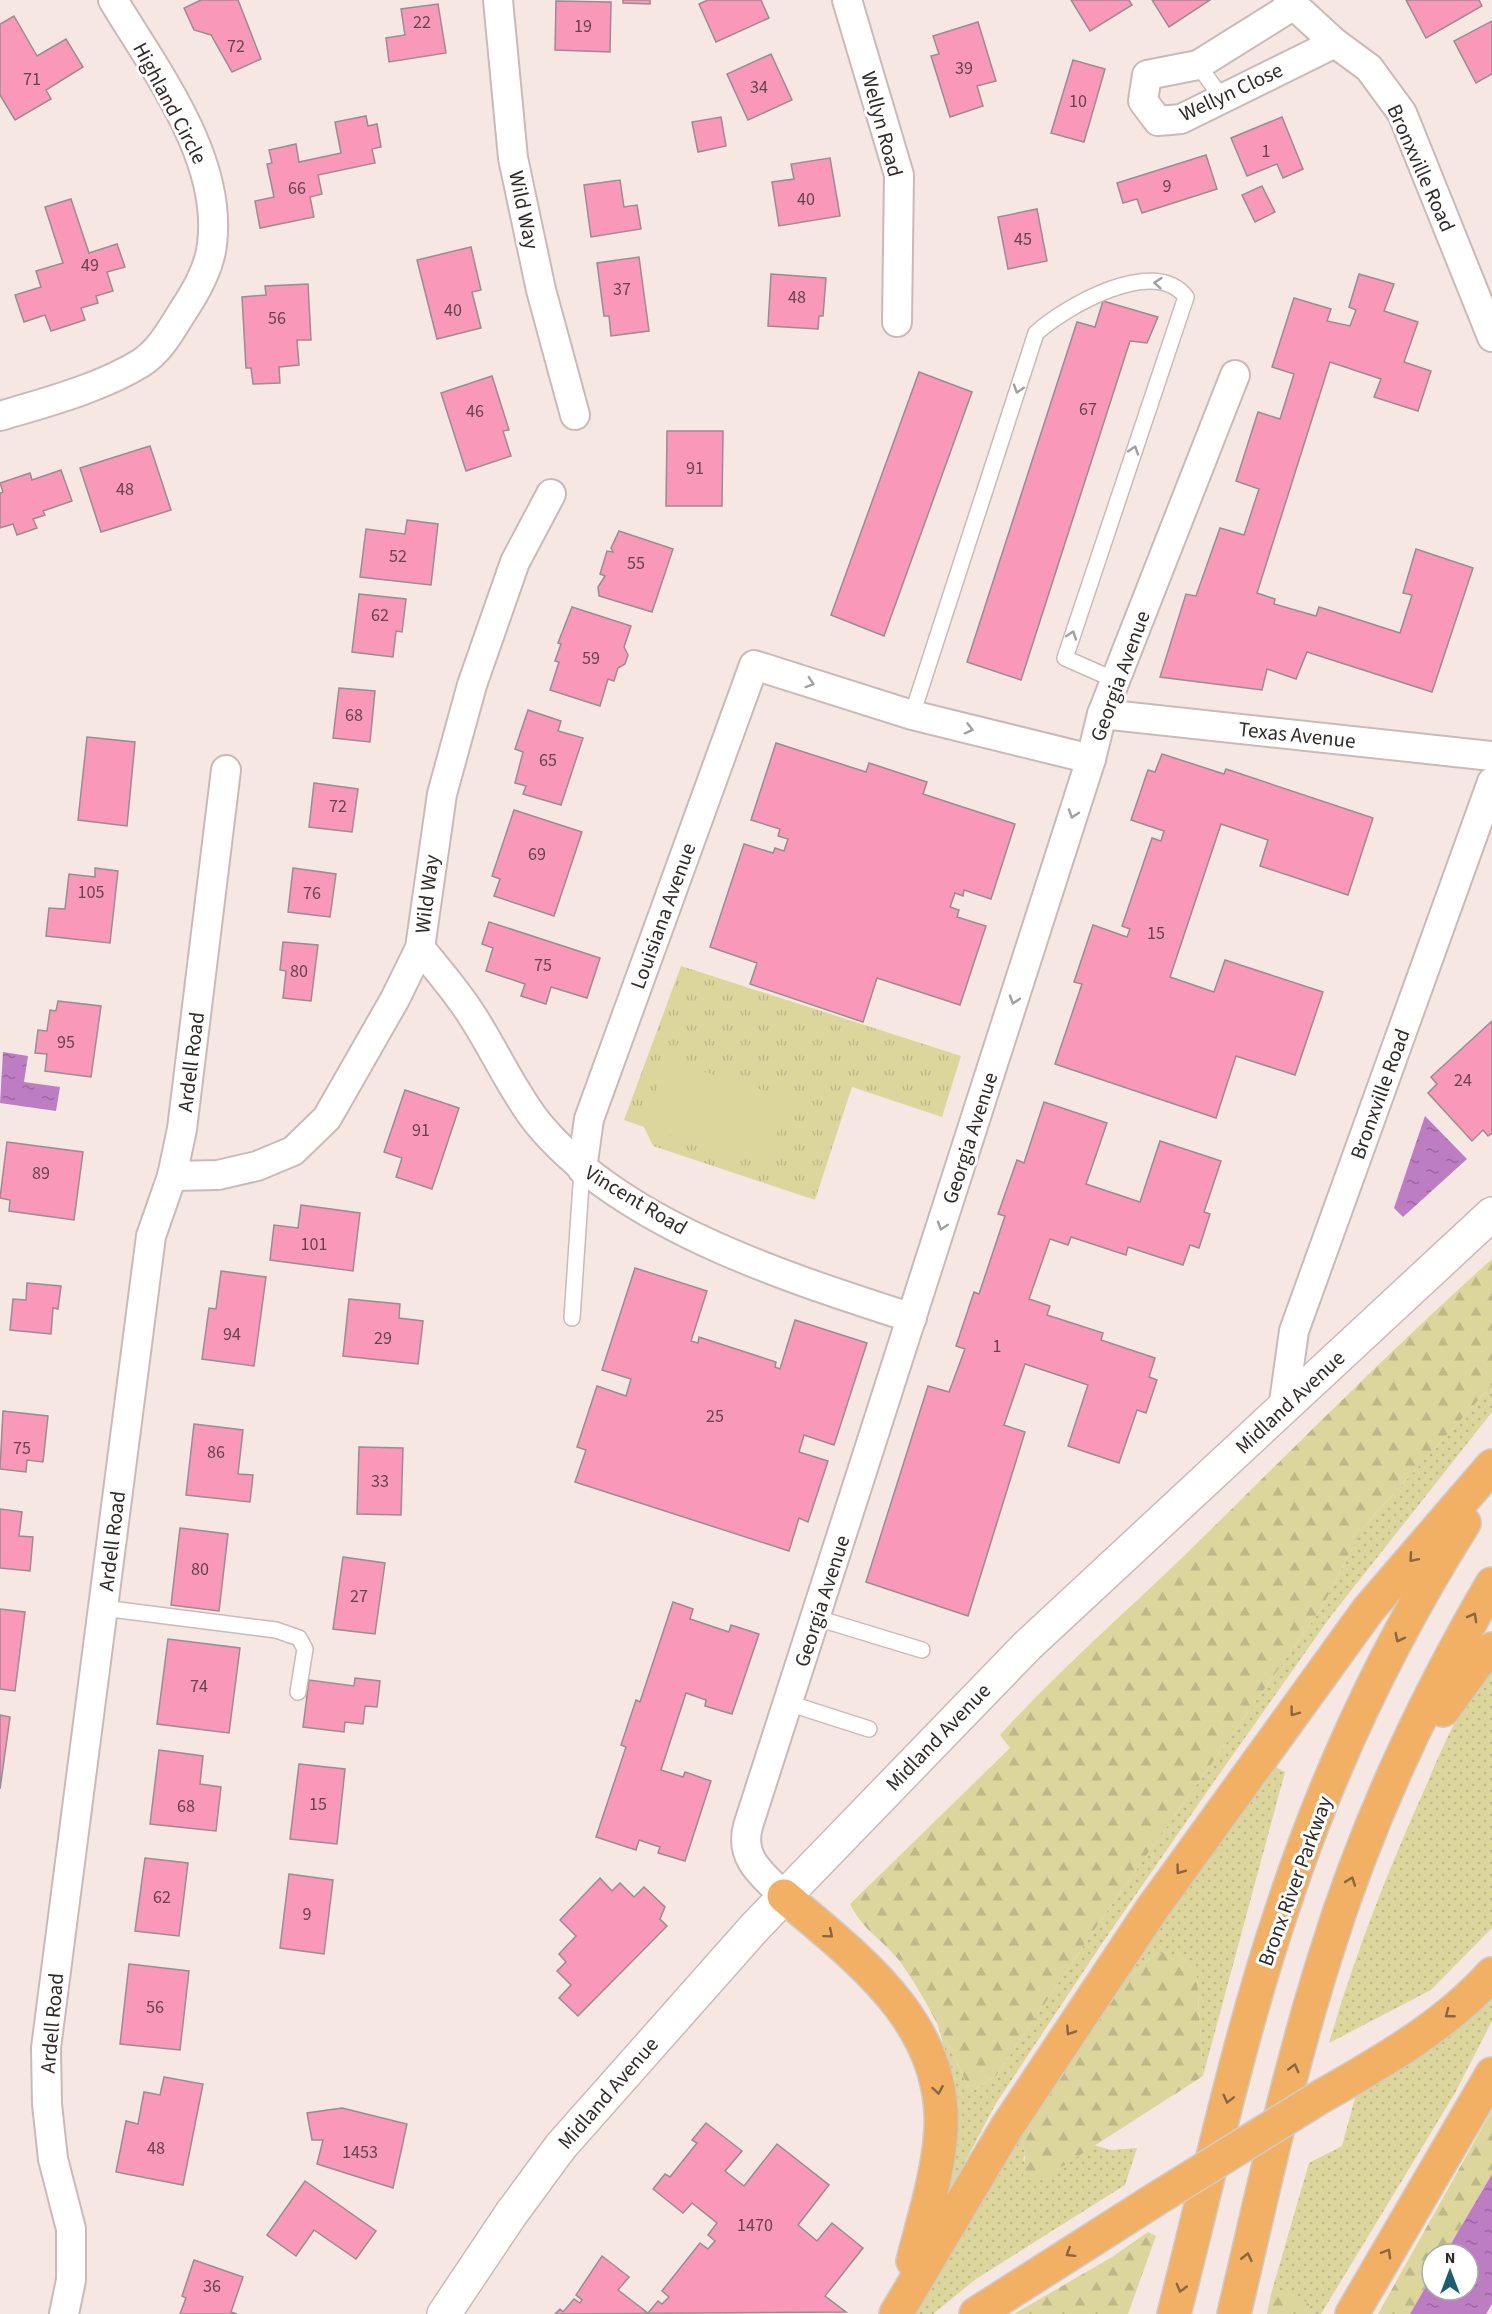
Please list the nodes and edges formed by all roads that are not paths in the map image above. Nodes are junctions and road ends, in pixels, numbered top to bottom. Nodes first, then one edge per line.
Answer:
1 (113, 0) edge
2 (498, 0) edge
3 (847, 0) edge
4 (1291, 3) edge
5 (1335, 43) junction
6 (1198, 65) junction
7 (1221, 98) junction
8 (897, 322) dead end
9 (1492, 337) edge
10 (1235, 375) dead end
11 (575, 415) dead end
12 (0, 416) edge
13 (551, 494) dead end
14 (1115, 680) junction
15 (1102, 714) junction
16 (912, 715) junction
17 (1492, 756) edge
18 (1091, 759) junction
19 (226, 770) dead end
20 (1492, 782) edge
21 (420, 948) junction
22 (582, 1169) junction
23 (172, 1176) junction
24 (1492, 1214) edge
25 (572, 1318) dead end
26 (912, 1318) junction
27 (1283, 1409) junction
28 (1492, 1466) edge
29 (1492, 1479) edge
30 (1492, 1584) edge
31 (103, 1608) junction
32 (817, 1618) junction
33 (1492, 1649) edge
34 (922, 1650) dead end
35 (298, 1692) dead end
36 (788, 1703) junction
37 (869, 1729) dead end
38 (1382, 1801) junction
39 (784, 1896) junction
40 (1492, 1974) edge
41 (1492, 2074) edge
42 (899, 2307) edge
43 (64, 2314) edge
44 (444, 2314) edge
45 (976, 2314) edge
46 (1174, 2314) edge
47 (1233, 2314) edge
48 (1352, 2314) edge

1 - 12 street, Highland Circle
2 - 11 street, Wild Way
3 - 8 street, Wellyn Road
4 - 5 street, Bronxville Road
4 - 6 street, Wellyn Close
5 - 7 street, Wellyn Close
5 - 9 street, Bronxville Road
6 - 7 lane
6 - 7 street, Wellyn Close
10 - 14 street, Georgia Avenue
13 - 21 street, Wild Way
14 - 15 street, Georgia Avenue
14 -> 16 lane
15 - 17 street, Texas Avenue
15 - 18 street, Georgia Avenue
16 -> 18 street
22 -> 16 street, Louisiana Avenue
18 -> 26 street, Georgia Avenue
19 - 23 street, Ardell Road
20 - 27 street, Bronxville Road
21 - 22 street, Vincent Road
21 - 23 street, Wild Way
22 - 25 lane
22 - 26 street, Vincent Road
23 - 31 street, Ardell Road
24 - 27 street, Midland Avenue
26 - 32 street, Georgia Avenue
27 - 39 street, Midland Avenue
28 -> 42 highway
29 -> 46 highway, Bronx River Parkway
38 -> 30 highway
31 - 35 lane
31 - 43 street, Ardell Road
32 - 34 lane
32 - 36 street, Georgia Avenue
33 - 38 highway
36 - 37 lane
36 - 39 street, Georgia Avenue
47 -> 38 highway
39 -> 42 highway
39 - 44 street, Midland Avenue
40 -> 45 highway, bridge
48 -> 41 highway

